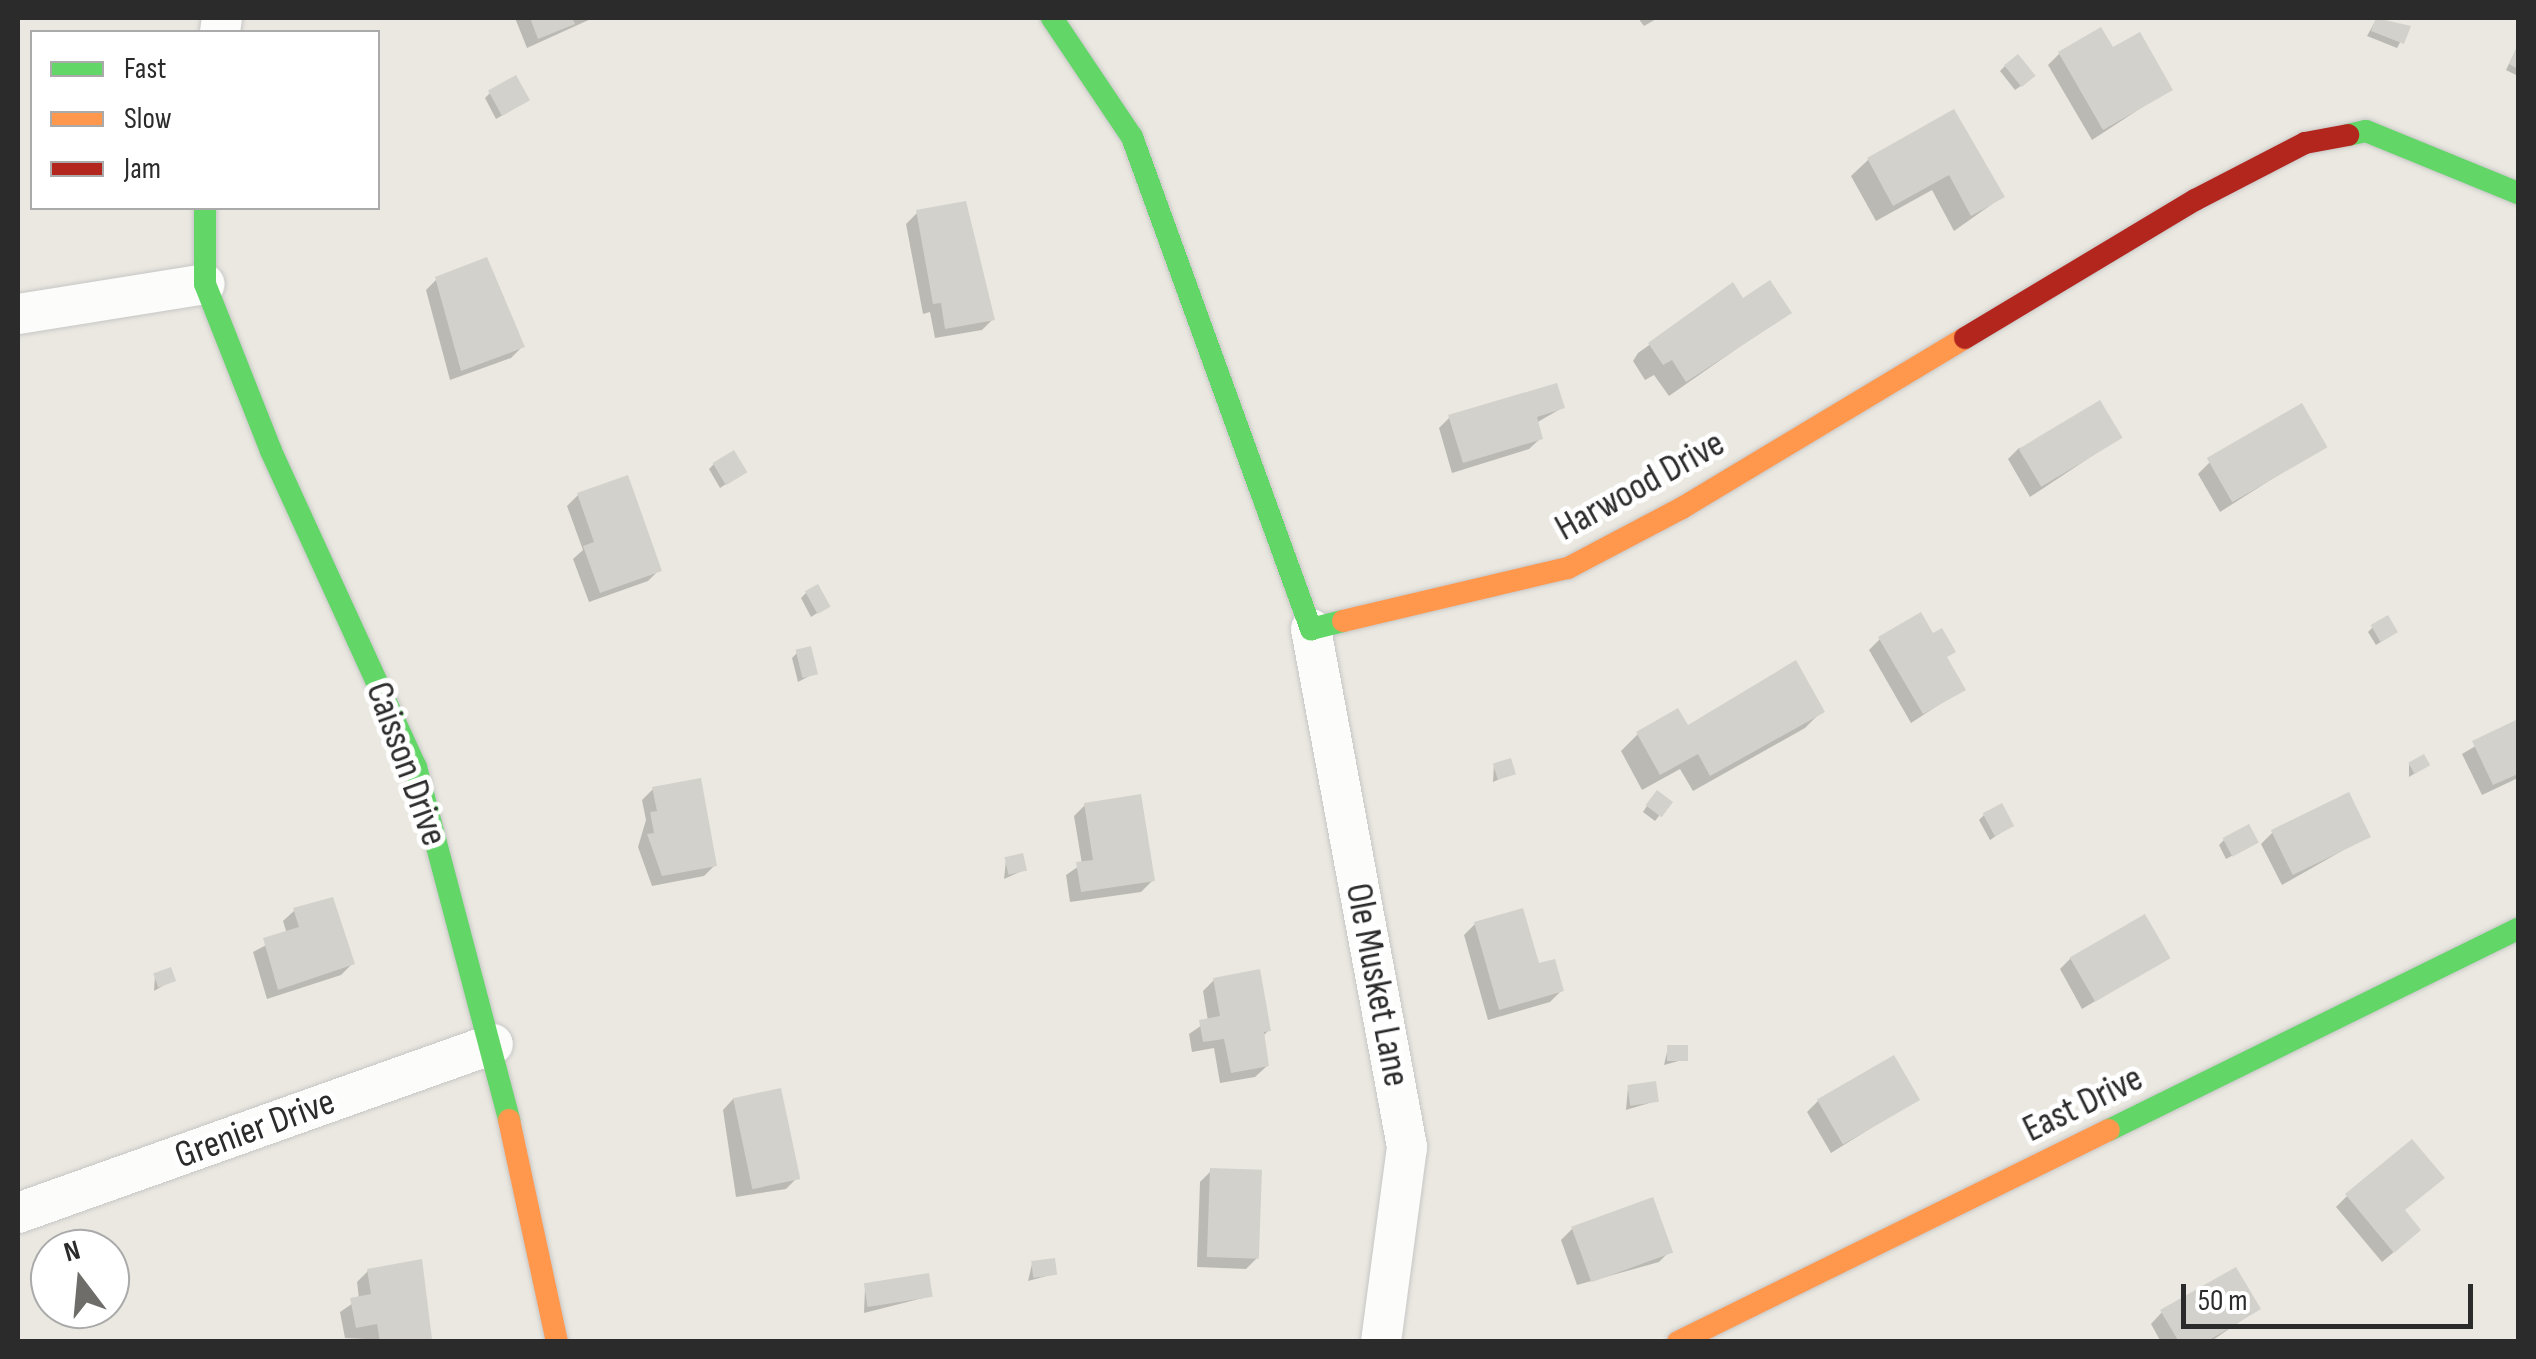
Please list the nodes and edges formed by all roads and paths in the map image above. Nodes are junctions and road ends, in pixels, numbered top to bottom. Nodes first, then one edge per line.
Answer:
1 (1052, 18) edge
2 (2518, 192) edge
3 (206, 210) edge
4 (206, 284) junction
5 (18, 314) edge
6 (1310, 629) junction
7 (2518, 929) edge
8 (493, 1044) junction
9 (18, 1213) edge
10 (558, 1342) edge
11 (1381, 1342) edge
12 (1678, 1342) edge

1 - 6 street
2 - 6 street, Harwood Drive
3 - 4 street, Caisson Drive
4 - 5 street
4 - 8 street, Caisson Drive
6 - 11 street, Ole Musket Lane
7 - 12 street, East Drive
8 - 9 street, Grenier Drive
8 - 10 street, Caisson Drive

